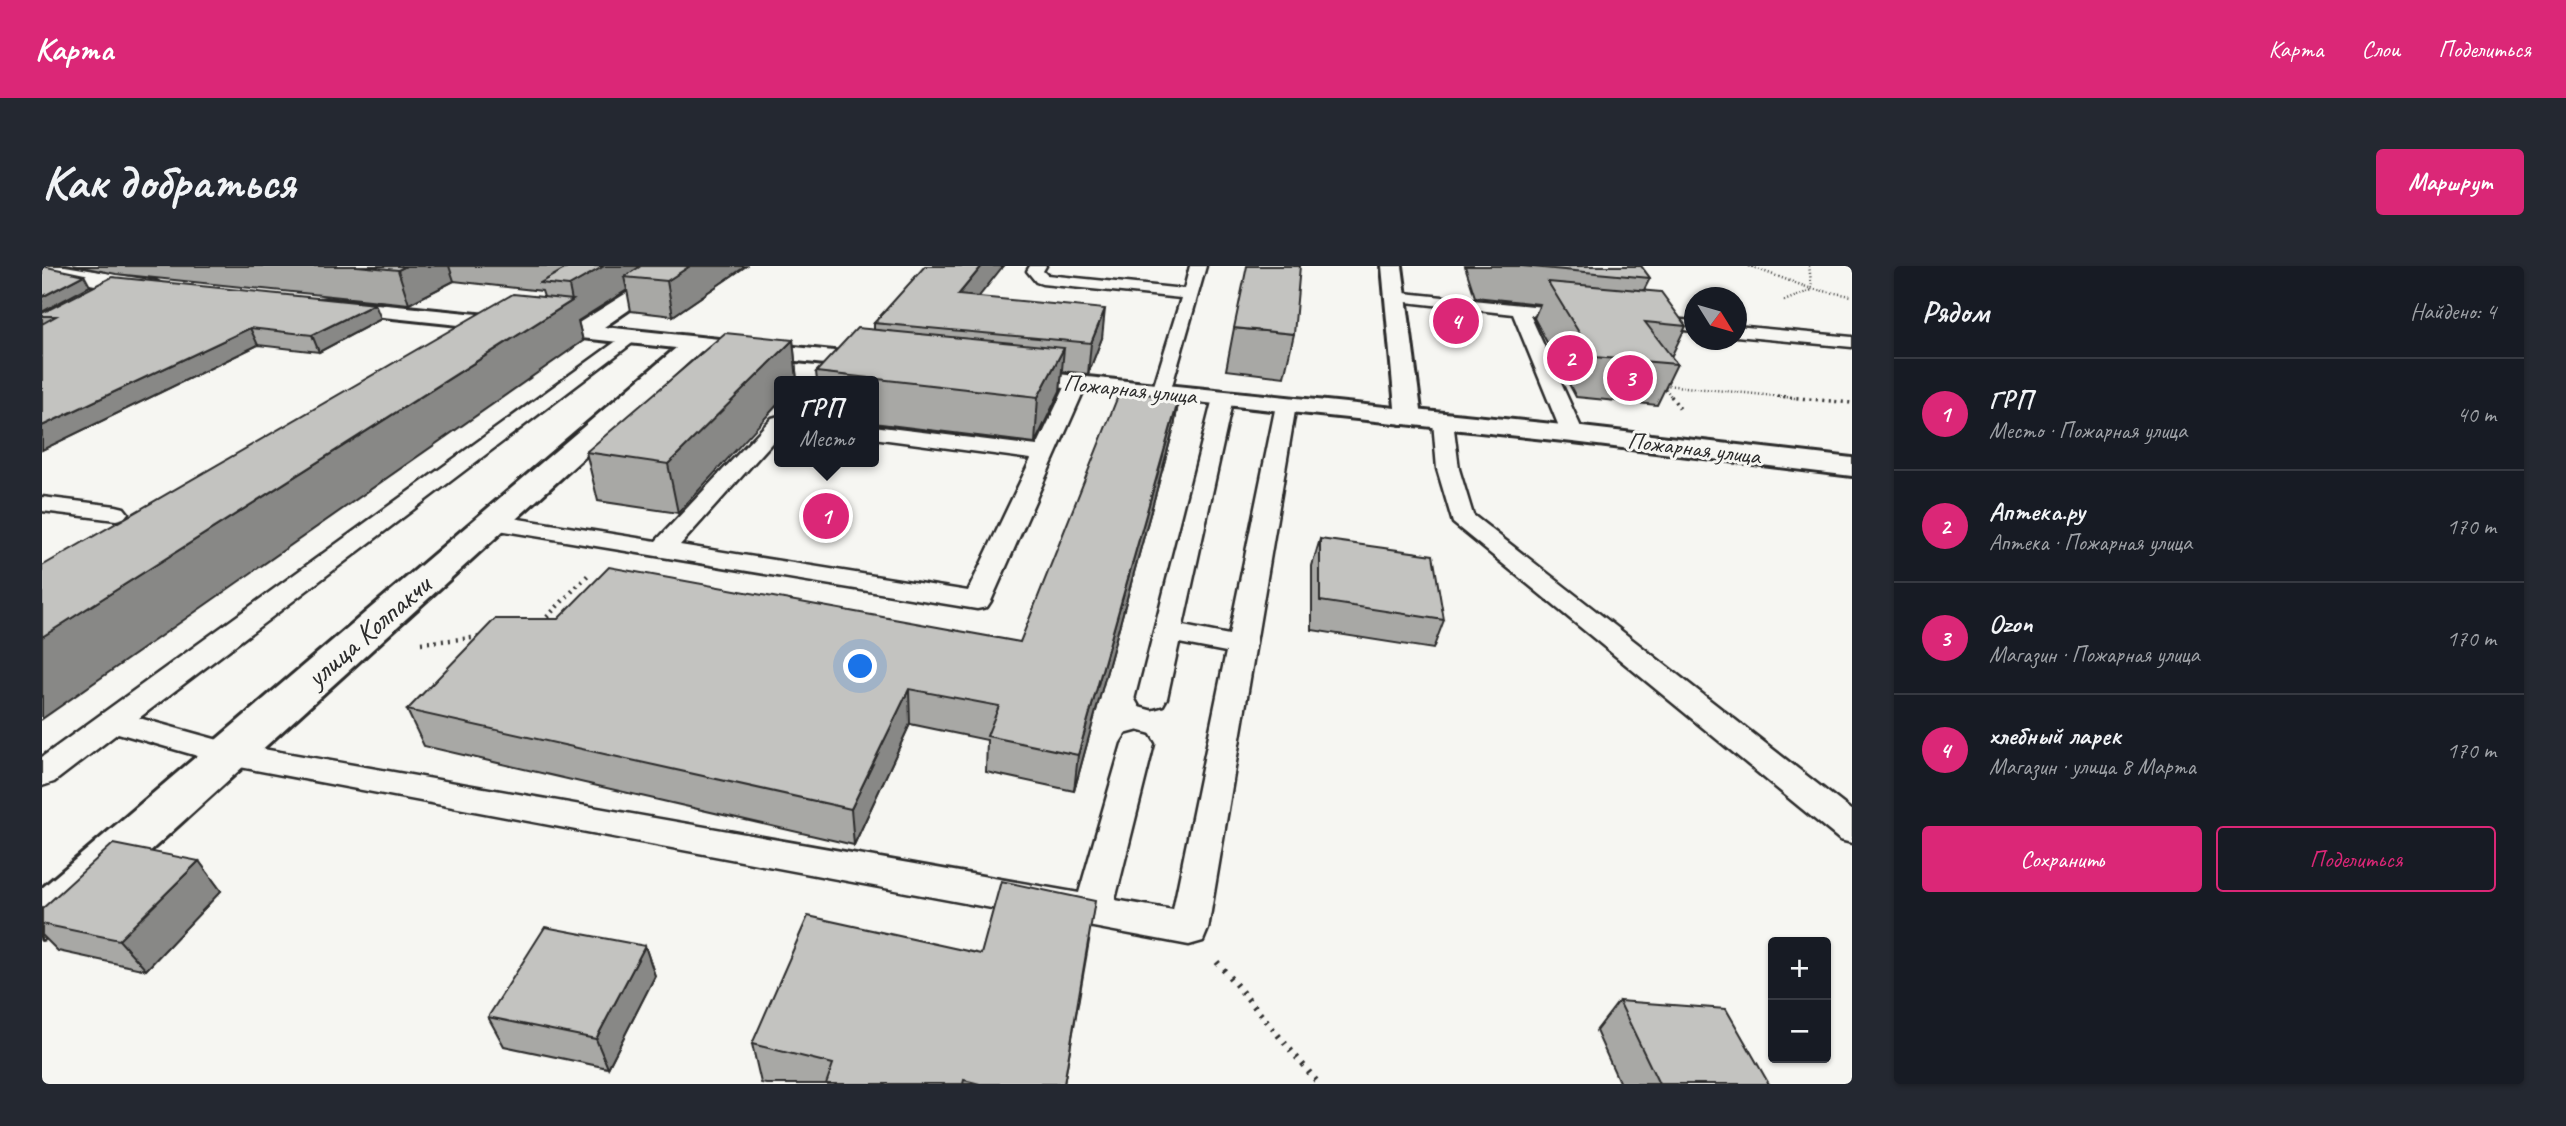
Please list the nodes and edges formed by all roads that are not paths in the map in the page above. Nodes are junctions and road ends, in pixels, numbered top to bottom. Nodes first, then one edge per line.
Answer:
1 (1038, 266) edge
2 (1198, 266) edge
3 (1392, 266) edge
4 (42, 267) edge
5 (675, 267) edge
6 (116, 282) junction
7 (184, 290) edge
8 (1190, 294) junction
9 (1394, 297) junction
10 (84, 300) edge
11 (1648, 300) edge
12 (307, 303) edge
13 (1519, 309) junction
14 (1593, 317) edge
15 (1629, 320) edge
16 (1661, 323) junction
17 (1684, 325) edge
18 (581, 332) junction
19 (1747, 332) edge
20 (629, 337) junction
21 (1852, 342) edge
22 (695, 344) junction
23 (900, 365) edge
24 (982, 373) edge
25 (1077, 383) junction
26 (1162, 392) junction
27 (1223, 398) junction
28 (1286, 405) junction
29 (1409, 418) junction
30 (1443, 421) junction
31 (774, 428) edge
32 (879, 433) edge
33 (1573, 434) junction
34 (1045, 454) junction
35 (1852, 467) edge
36 (42, 504) edge
37 (116, 513) dead end
38 (493, 522) junction
39 (663, 550) junction
40 (1168, 632) junction
41 (1241, 646) junction
42 (1152, 698) dead end
43 (113, 721) junction
44 (1138, 744) dead end
45 (229, 754) junction
46 (42, 774) edge
47 (1852, 830) edge
48 (1093, 912) junction
49 (42, 919) edge

1 - 8 lane
2 - 8 lane
3 - 9 street
4 - 6 street
5 - 18 street
6 - 7 street
6 - 10 street
8 - 26 lane
9 - 13 lane
9 - 29 street
11 - 16 lane
12 - 18 street
13 - 14 lane
13 - 33 lane
15 - 16 lane
16 - 17 lane
18 - 20 street
19 - 21 lane
20 - 22 street
20 - 43 lane
22 - 23 street
22 - 38 street, улица Колпакчи
24 - 25 street, Пожарная улица
25 - 26 street, Пожарная улица
25 - 34 lane
26 - 27 street, Пожарная улица
27 - 28 street, Пожарная улица
27 - 40 lane
28 - 29 street, Пожарная улица
28 - 41 lane
29 - 30 street, Пожарная улица
30 - 33 street, Пожарная улица
30 - 47 lane
31 - 39 lane
32 - 34 lane
33 - 35 street, Пожарная улица
34 - 39 lane
36 - 37 lane
38 - 39 lane
38 - 45 street, улица Колпакчи
40 - 41 lane
40 - 42 lane
41 - 48 lane
43 - 45 lane
43 - 46 lane
44 - 48 lane
45 - 48 lane
45 - 49 street, улица Колпакчи

